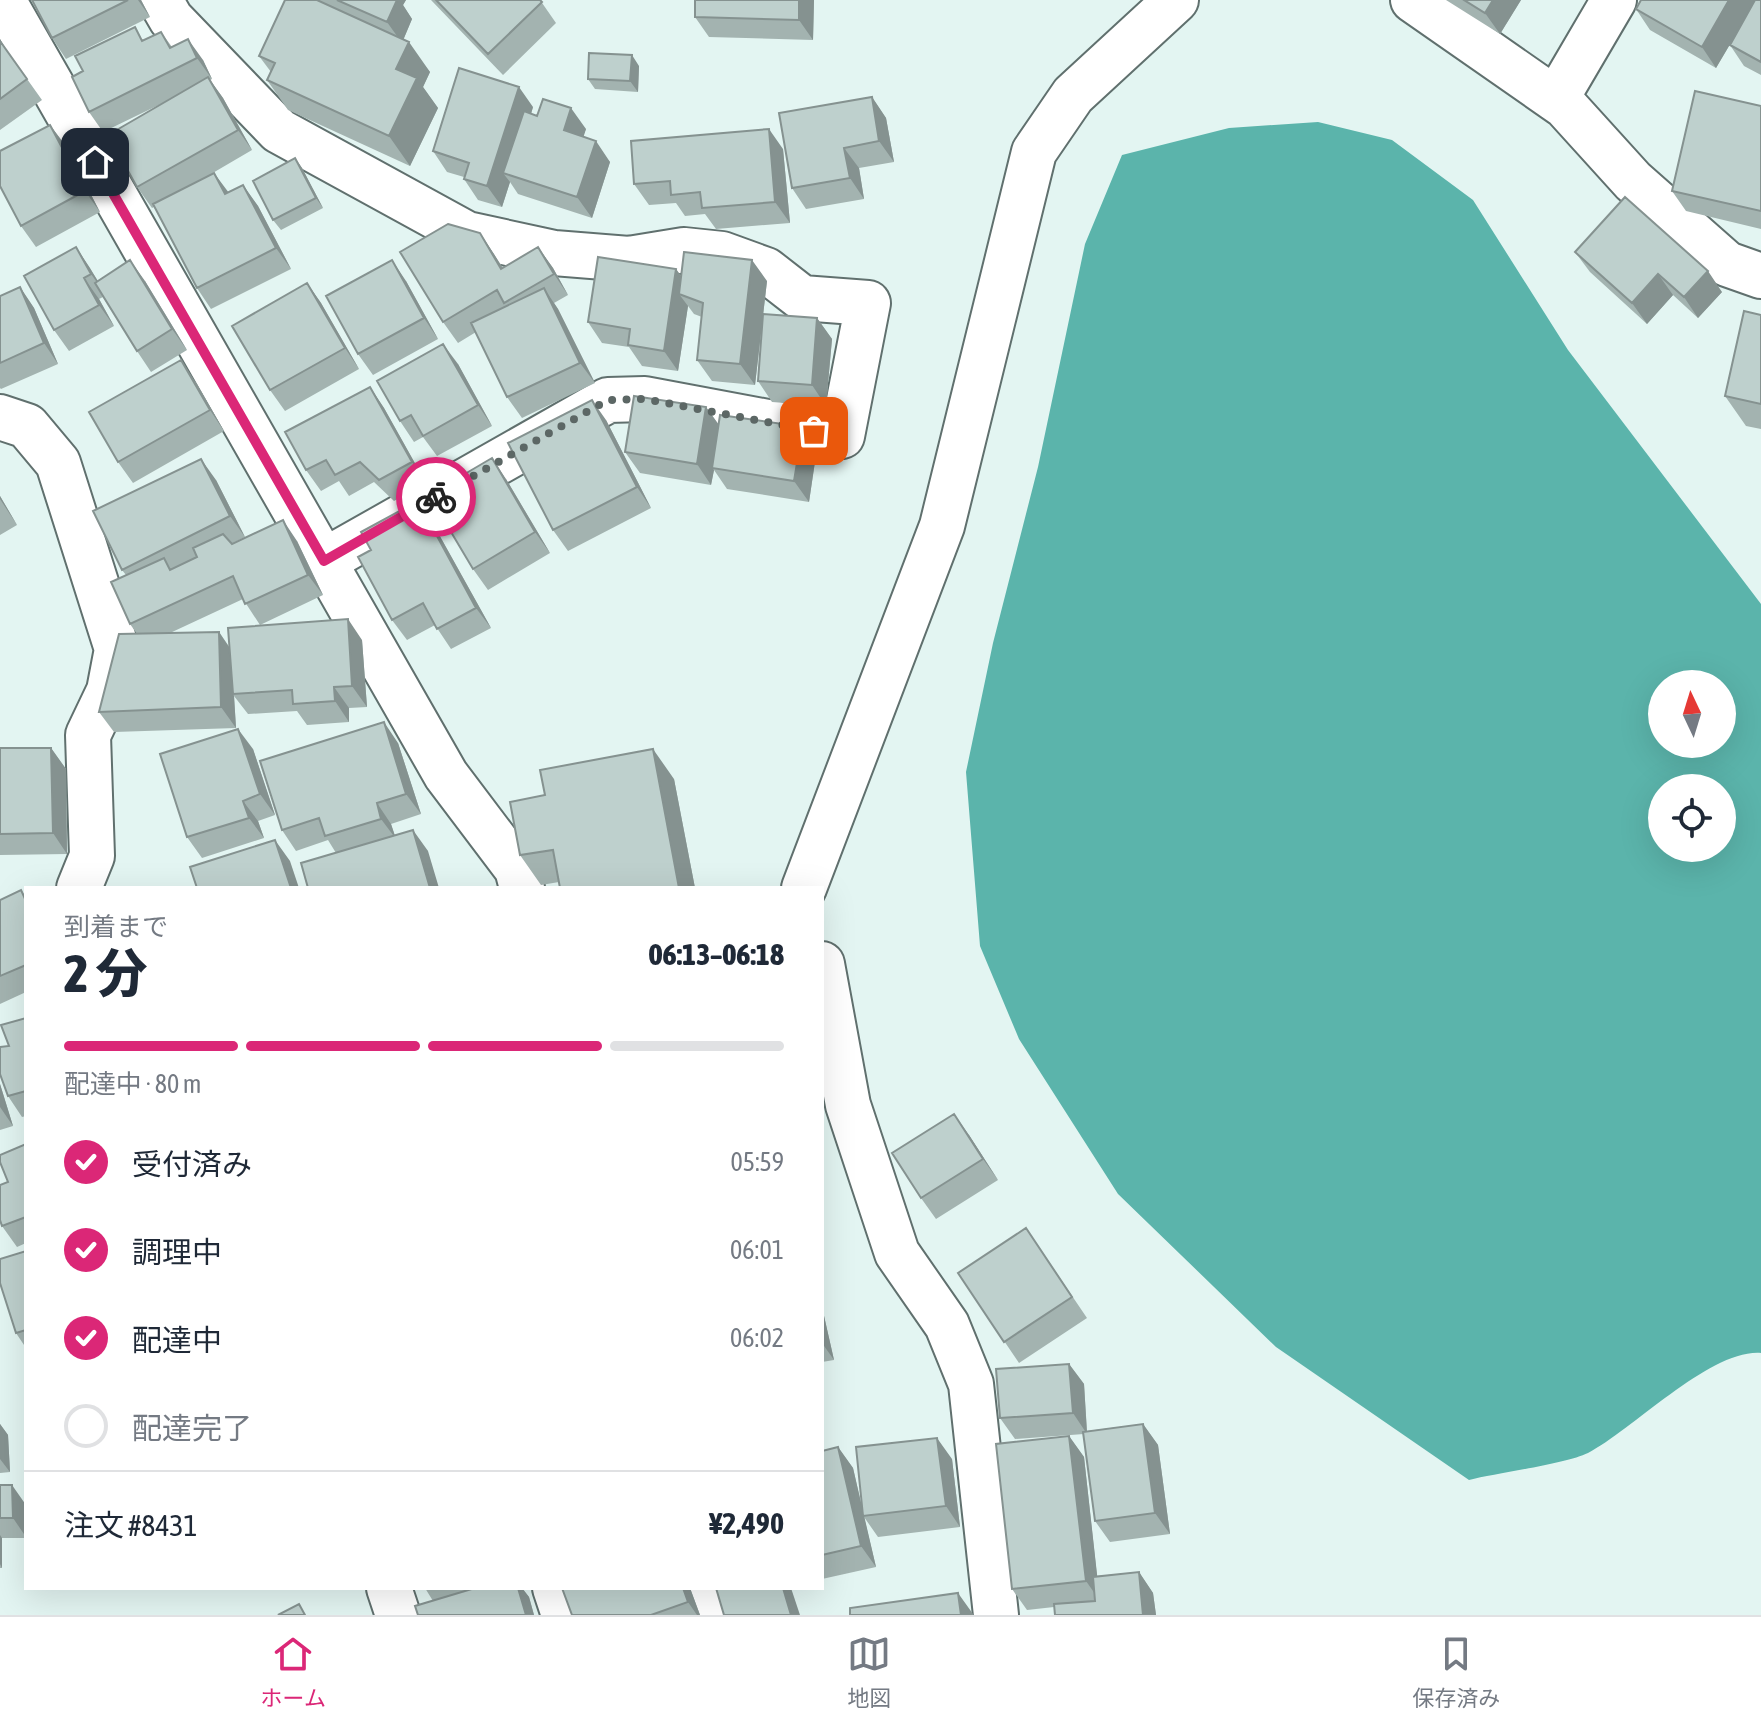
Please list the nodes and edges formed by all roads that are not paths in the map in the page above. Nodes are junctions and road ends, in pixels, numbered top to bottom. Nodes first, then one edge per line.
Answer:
1 (160, 0) edge
2 (1176, 0) edge
3 (1413, 0) edge
4 (1614, 0) edge
5 (2, 2) edge
6 (1556, 99) junction
7 (1761, 276) edge
8 (0, 417) edge
9 (324, 561) junction
10 (80, 886) edge
11 (521, 886) edge
12 (805, 886) edge
13 (824, 975) edge
14 (390, 1590) edge
15 (556, 1590) edge
16 (707, 1590) edge
17 (398, 1615) edge
18 (564, 1615) edge
19 (715, 1615) edge
20 (996, 1615) edge

1 - 9 street
2 - 12 street
3 - 6 street
4 - 6 street
5 - 9 street
6 - 7 street
8 - 10 street
9 - 11 street
13 - 20 street
14 - 17 street
15 - 18 street
16 - 19 street

